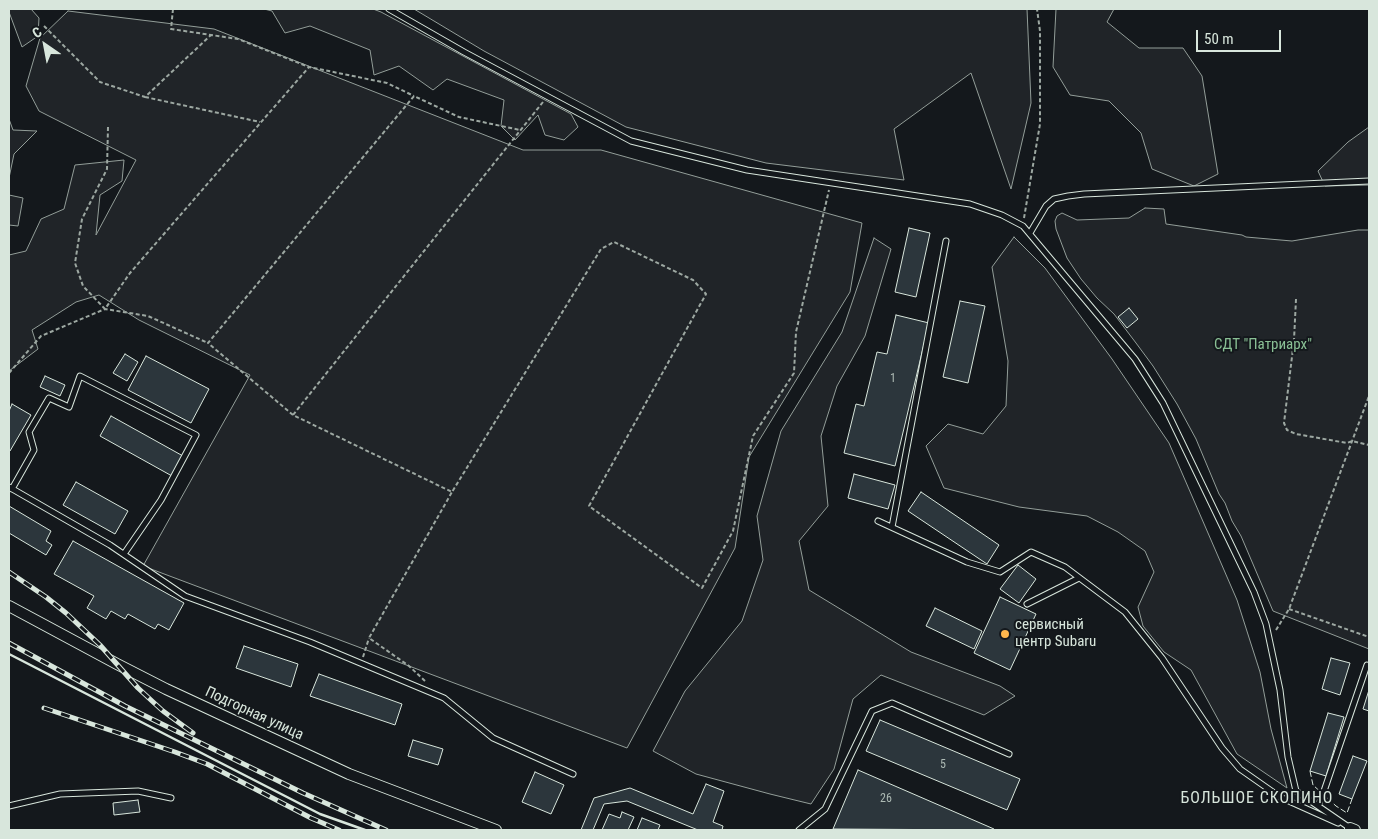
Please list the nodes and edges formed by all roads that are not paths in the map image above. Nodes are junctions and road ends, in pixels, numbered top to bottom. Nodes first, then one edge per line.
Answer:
1 (389, 9) edge
2 (1369, 181) edge
3 (1030, 233) junction
4 (946, 241) dead end
5 (10, 488) edge
6 (878, 521) dead end
7 (892, 527) junction
8 (124, 554) junction
9 (1079, 578) junction
10 (1027, 604) dead end
11 (9, 606) edge
12 (1367, 665) dead end
13 (1010, 754) dead end
14 (573, 774) dead end
15 (171, 798) dead end
16 (9, 806) edge
17 (1318, 806) junction
18 (1352, 829) edge
19 (496, 830) edge
20 (799, 830) edge

1 - 3 lane
2 - 3 lane
3 - 17 lane
4 - 7 lane
5 - 8 lane
5 - 8 lane
6 - 7 lane
7 - 9 lane
8 - 14 lane
9 - 10 lane
9 - 18 lane
11 - 19 street, Подгорная улица
12 - 17 lane
13 - 20 lane
15 - 16 lane
17 - 18 lane

